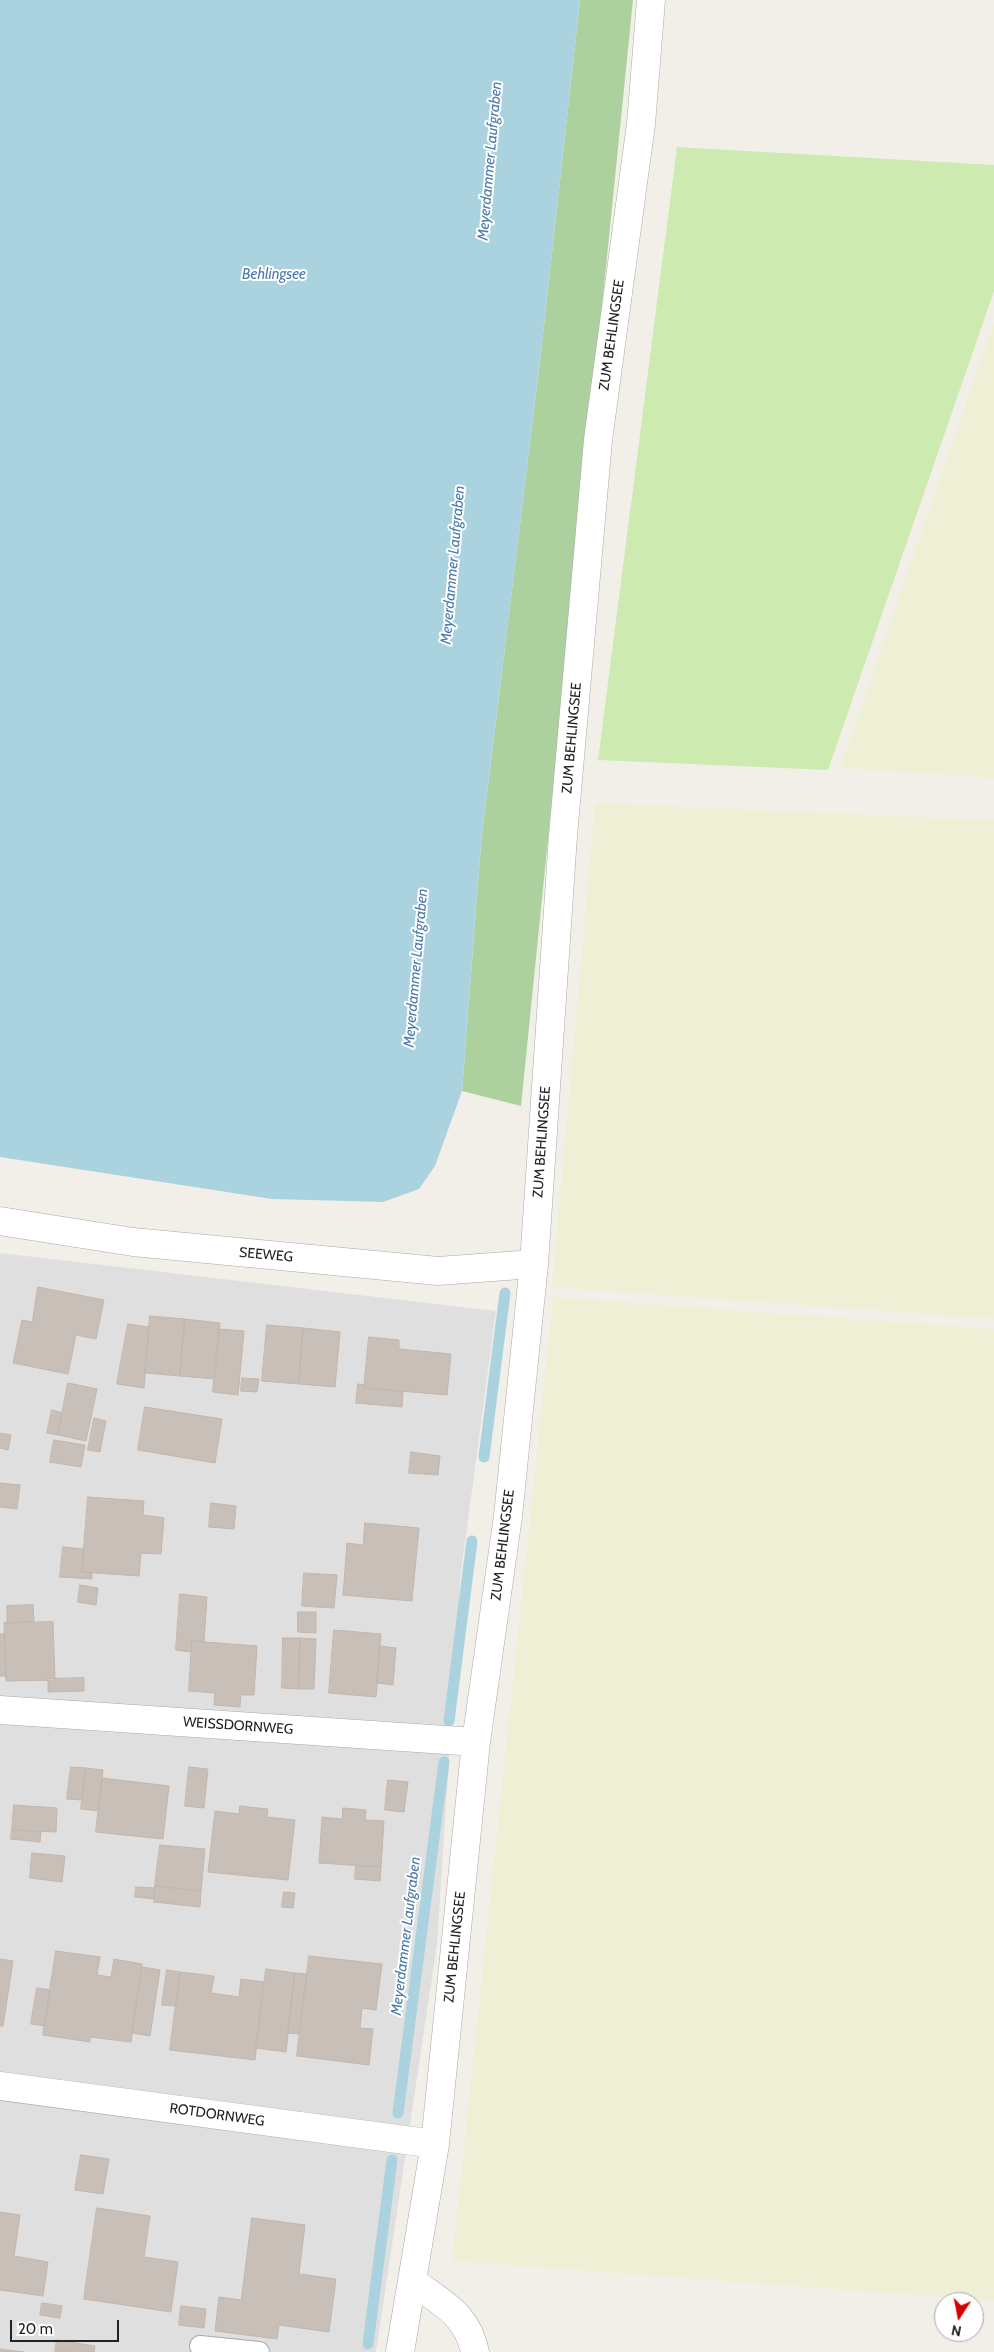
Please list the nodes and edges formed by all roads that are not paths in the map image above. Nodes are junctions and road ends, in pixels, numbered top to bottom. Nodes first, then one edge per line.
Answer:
1 (651, 0) edge
2 (0, 1221) edge
3 (534, 1264) junction
4 (0, 1710) edge
5 (476, 1742) junction
6 (0, 2086) edge
7 (435, 2144) junction
8 (412, 2282) junction
9 (200, 2346) dead end
10 (259, 2352) edge
11 (400, 2352) edge
12 (475, 2352) edge

1 - 3 street, ZUM BEHLINGSEE
2 - 3 street, SEEWEG
3 - 5 street, ZUM BEHLINGSEE
4 - 5 street, WEISSDORNWEG
5 - 7 street, ZUM BEHLINGSEE
6 - 7 street, ROTDORNWEG
7 - 8 street, ZUM BEHLINGSEE
8 - 11 street, ZUM BEHLINGSEE
8 - 12 street
9 - 10 lane

